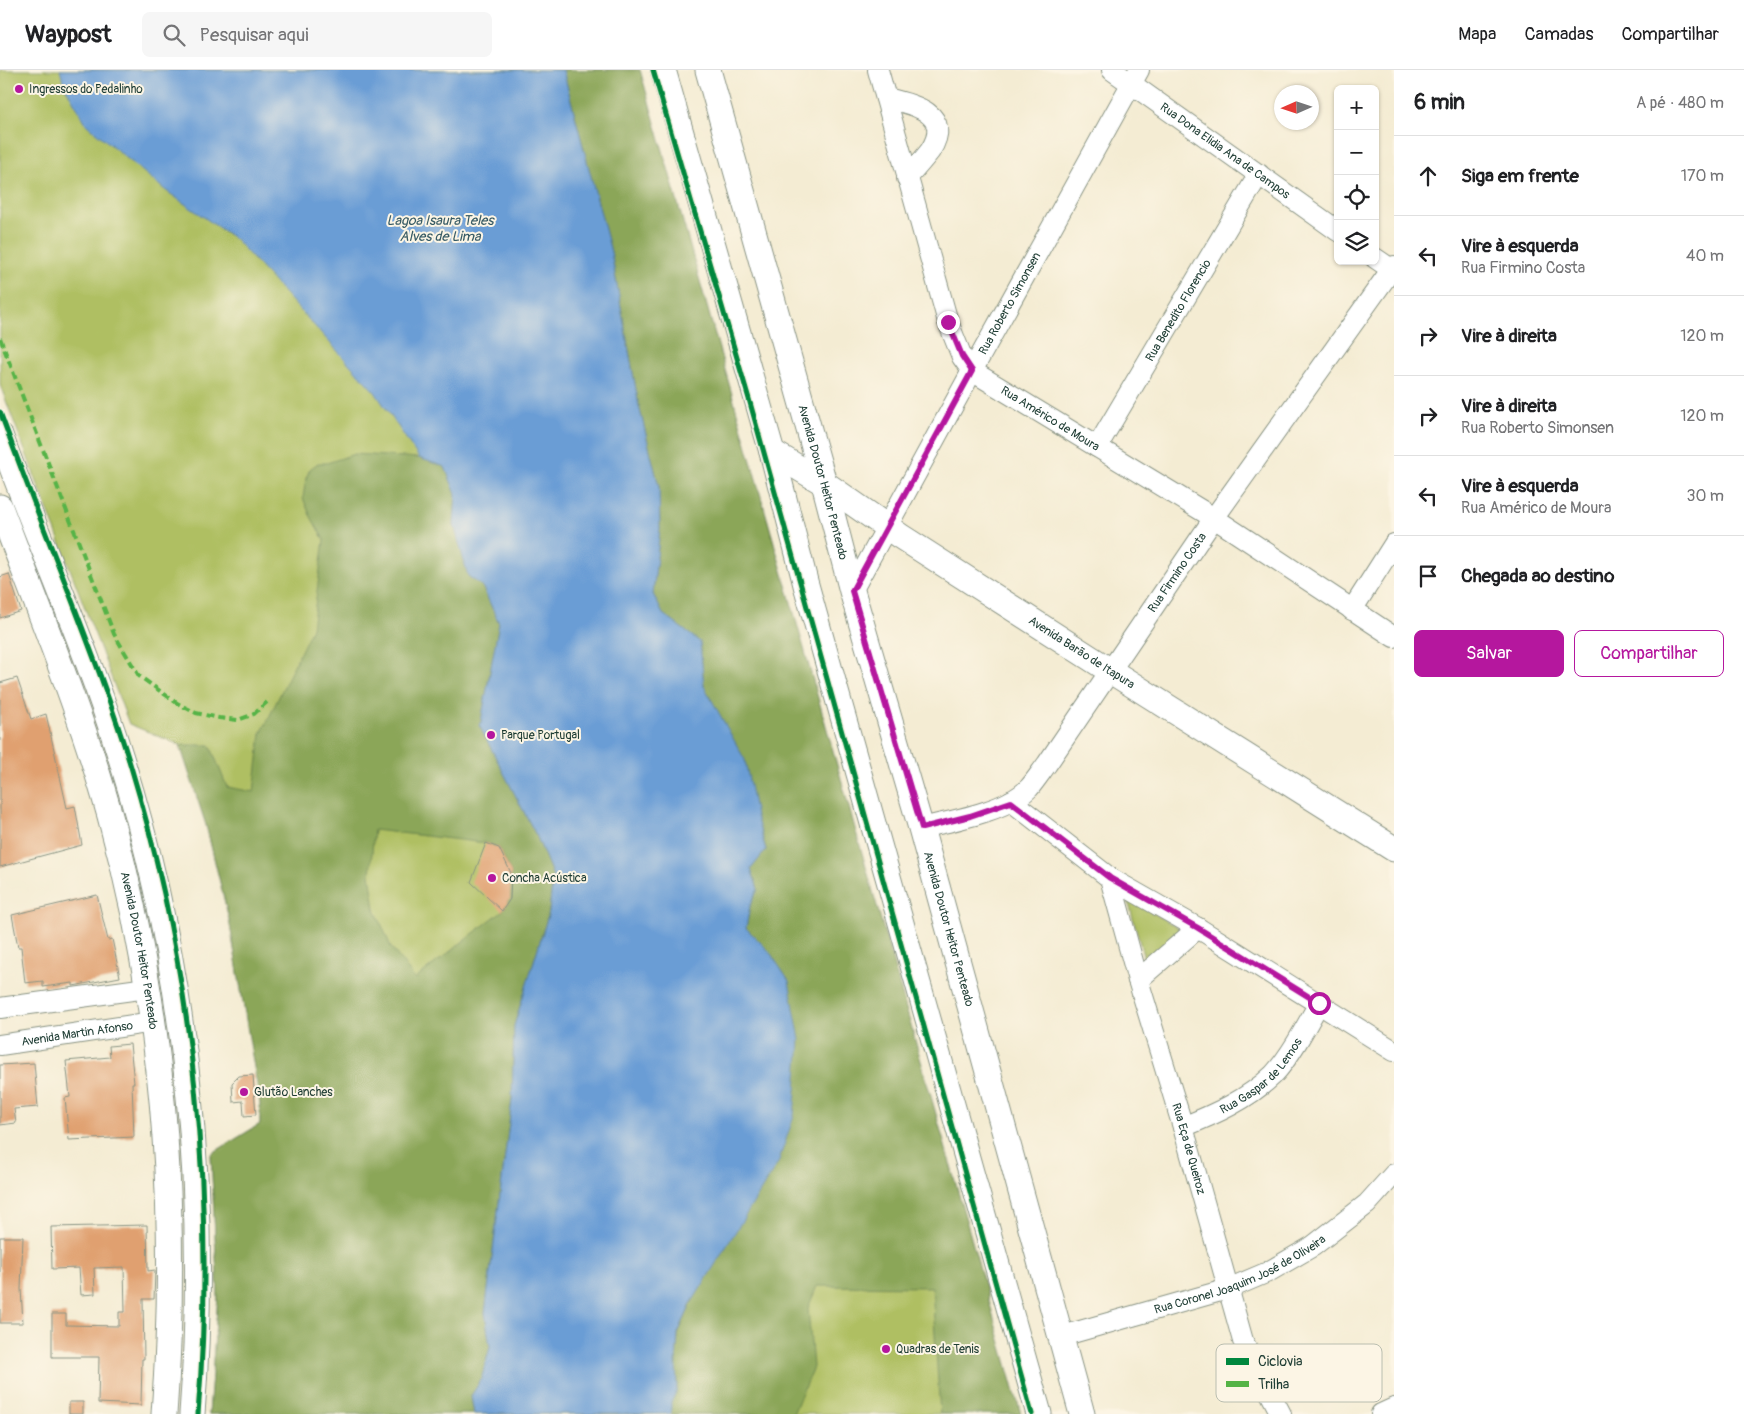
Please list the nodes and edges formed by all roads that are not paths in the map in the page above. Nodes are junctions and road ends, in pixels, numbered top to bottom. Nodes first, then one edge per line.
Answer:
1 (663, 70) edge
2 (708, 70) edge
3 (878, 70) edge
4 (1112, 70) edge
5 (1135, 77) edge
6 (886, 98) junction
7 (1259, 174) junction
8 (907, 178) junction
9 (1334, 227) edge
10 (1379, 260) edge
11 (1393, 269) edge
12 (972, 371) junction
13 (809, 431) junction
14 (0, 435) edge
15 (1097, 447) junction
16 (772, 452) junction
17 (824, 483) junction
18 (0, 507) edge
19 (1214, 518) junction
20 (889, 521) junction
21 (1394, 544) edge
22 (852, 591) junction
23 (1352, 610) junction
24 (1394, 637) edge
25 (1113, 665) junction
26 (1011, 802) junction
27 (922, 828) junction
28 (1394, 834) edge
29 (1394, 849) edge
30 (1110, 878) junction
31 (1198, 928) junction
32 (1138, 980) junction
33 (147, 988) junction
34 (1319, 1003) junction
35 (0, 1008) edge
36 (153, 1022) junction
37 (0, 1045) edge
38 (1394, 1051) edge
39 (1183, 1127) junction
40 (1394, 1174) edge
41 (1228, 1289) junction
42 (1062, 1336) junction
43 (1245, 1344) edge
44 (1074, 1385) junction
45 (1275, 1402) edge
46 (1394, 1408) edge
47 (164, 1414) edge
48 (192, 1414) edge
49 (1039, 1414) edge
50 (1082, 1414) edge
51 (1087, 1414) edge
52 (1281, 1414) edge
53 (1381, 1414) edge

1 - 16 main road
2 - 13 main road, Avenida Doutor Heitor Penteado
3 - 6 street, Rua Américo de Moura
4 - 5 street, Rua Dona Elidia Ana de Campos
5 - 7 street, Rua Dona Elidia Ana de Campos
5 - 12 street, Rua Roberto Simonsen
6 - 8 street, Rua Américo de Moura
6 - 8 street
7 - 9 street, Rua Dona Elidia Ana de Campos
7 - 15 street, Rua Benedito Florencio
8 - 12 street, Rua Américo de Moura
10 - 11 street
11 - 19 street, Rua Firmino Costa
12 - 15 street, Rua Américo de Moura
12 - 20 street, Rua Roberto Simonsen
13 - 17 main road, Avenida Doutor Heitor Penteado
13 - 20 main road, Avenida Barão de Itapura
14 - 48 main road
15 - 19 street, Rua Américo de Moura
16 - 17 main road, Avenida Barão de Itapura
16 - 49 main road
17 - 20 main road, Avenida Barão de Itapura
17 - 22 main road, Avenida Doutor Heitor Penteado
18 - 33 main road, Avenida Doutor Heitor Penteado
19 - 23 street, Rua Américo de Moura
19 - 25 street, Rua Firmino Costa
20 - 22 street, Rua Roberto Simonsen
20 - 25 main road, Avenida Barão de Itapura
21 - 23 street
22 - 27 main road, Avenida Doutor Heitor Penteado
23 - 24 street, Rua Américo de Moura
25 - 26 street, Rua Firmino Costa
25 - 28 main road, Avenida Barão de Itapura
25 - 29 main road, Avenida Barão de Itapura
26 - 27 street, Rua Firmino Costa
26 - 30 street
27 - 42 main road, Avenida Doutor Heitor Penteado
30 - 31 street
30 - 32 street, Rua Eça de Queiroz
31 - 32 street
31 - 34 street
32 - 39 street, Rua Eça de Queiroz
33 - 35 street
33 - 36 main road, Avenida Doutor Heitor Penteado
34 - 38 street
34 - 39 street, Rua Gaspar de Lemos
36 - 37 street, Avenida Martin Afonso
36 - 47 main road, Avenida Doutor Heitor Penteado
39 - 41 street, Rua Eça de Queiroz
40 - 41 street, Rua Coronel Joaquim José de Oliveira
41 - 42 street, Rua Coronel Joaquim José de Oliveira
41 - 43 street, Rua Eça de Queiroz
42 - 44 main road, Avenida Doutor Heitor Penteado
44 - 50 main road, Avenida Doutor Heitor Penteado
44 - 51 main road
45 - 52 street, Rua Eça de Queiroz
46 - 53 street

